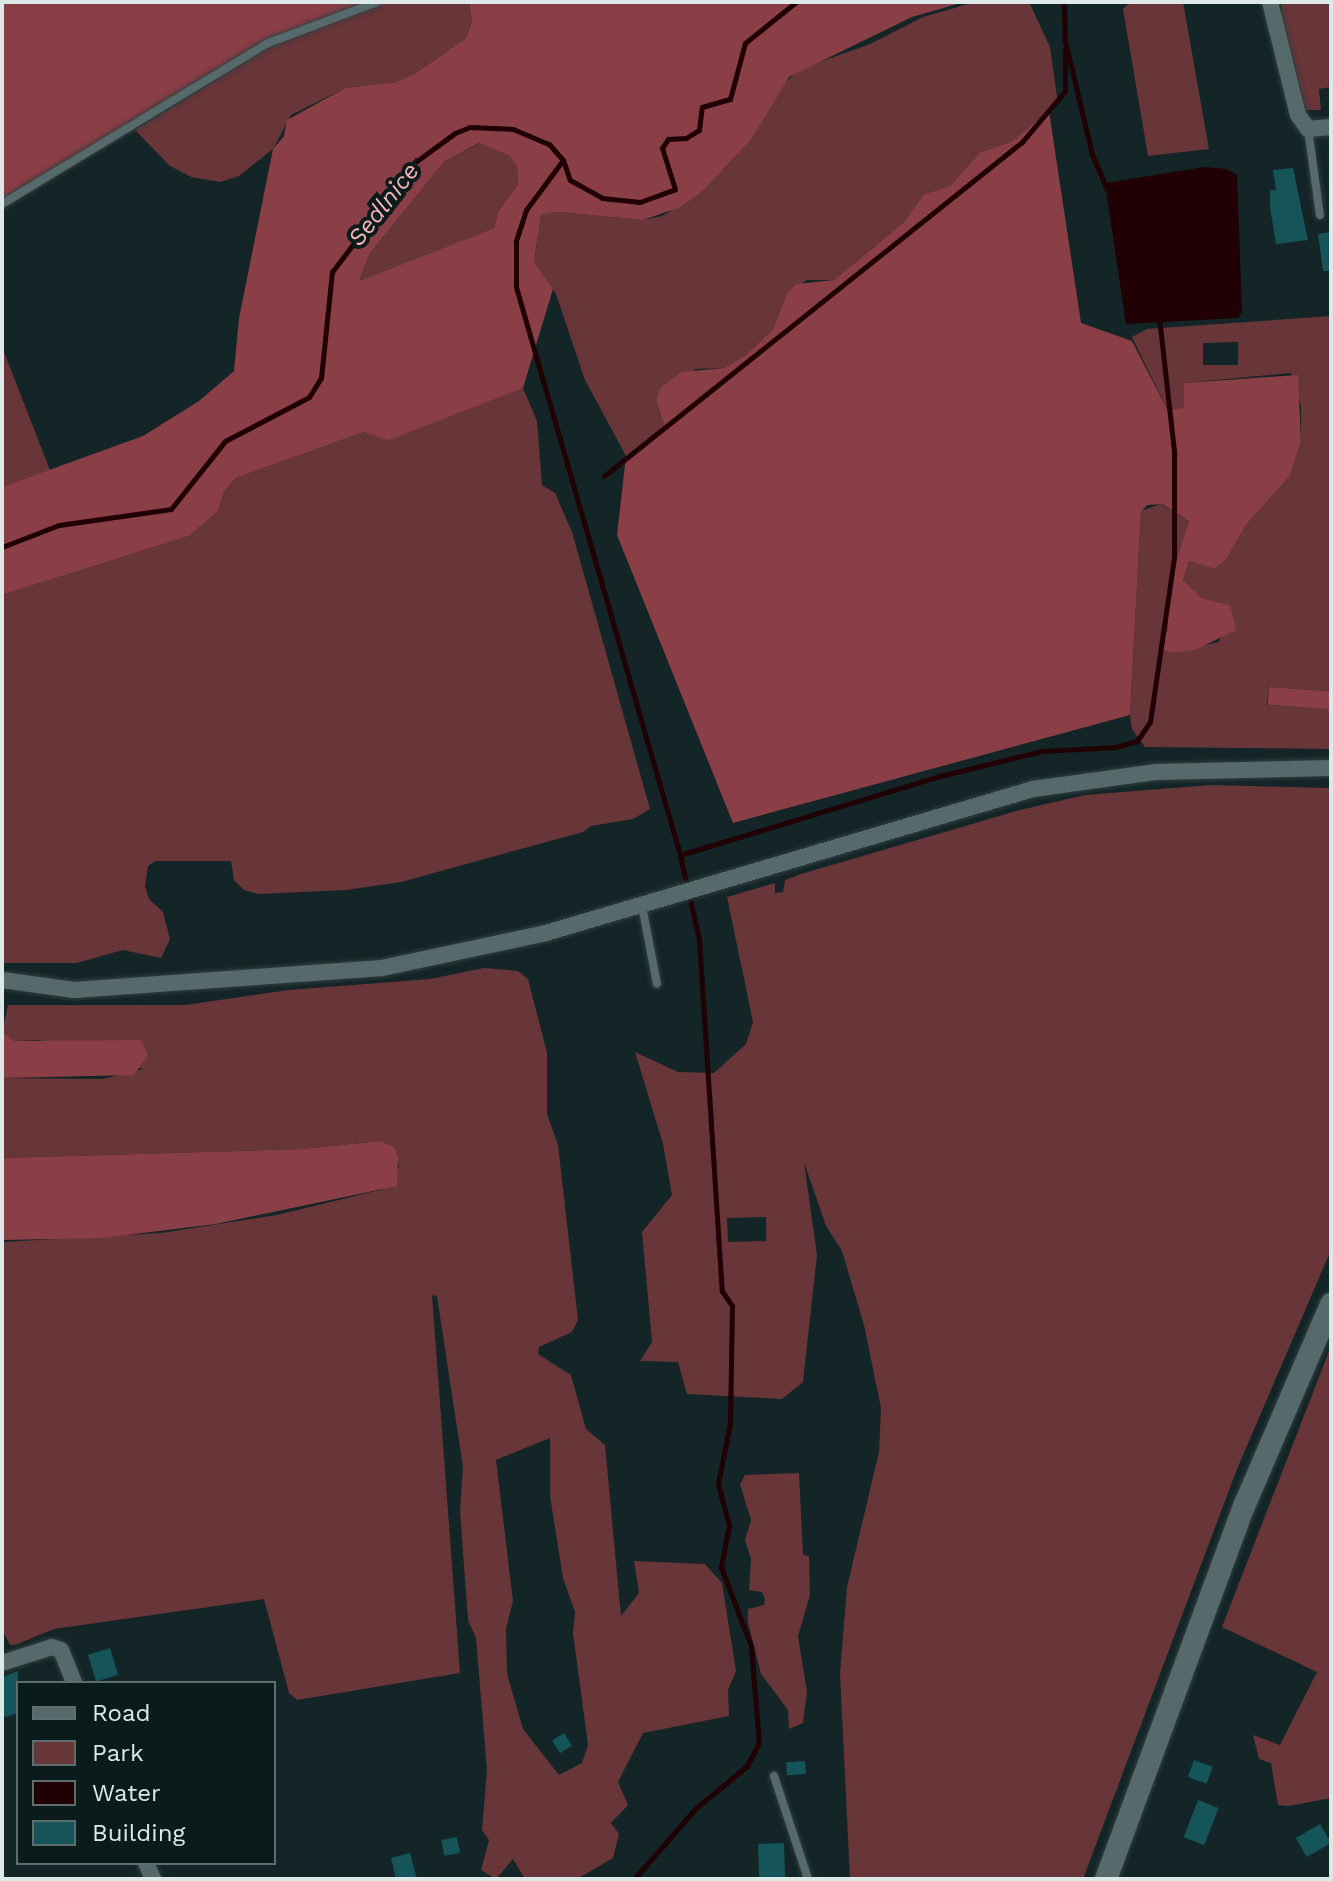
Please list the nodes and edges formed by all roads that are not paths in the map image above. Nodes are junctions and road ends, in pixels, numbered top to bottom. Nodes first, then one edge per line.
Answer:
1 (377, 2) edge
2 (1270, 2) edge
3 (1331, 127) edge
4 (1308, 129) junction
5 (2, 204) edge
6 (1320, 215) dead end
7 (1331, 768) edge
8 (642, 906) junction
9 (2, 980) edge
10 (657, 984) dead end
11 (1331, 1304) edge
12 (2, 1663) edge
13 (73, 1681) edge
14 (774, 1776) dead end
15 (808, 1879) edge
16 (1106, 1879) edge

1 - 5 lane
2 - 4 street
3 - 4 street
4 - 6 lane
7 - 8 street
8 - 9 street
8 - 10 lane
11 - 16 street
12 - 13 street
14 - 15 lane

